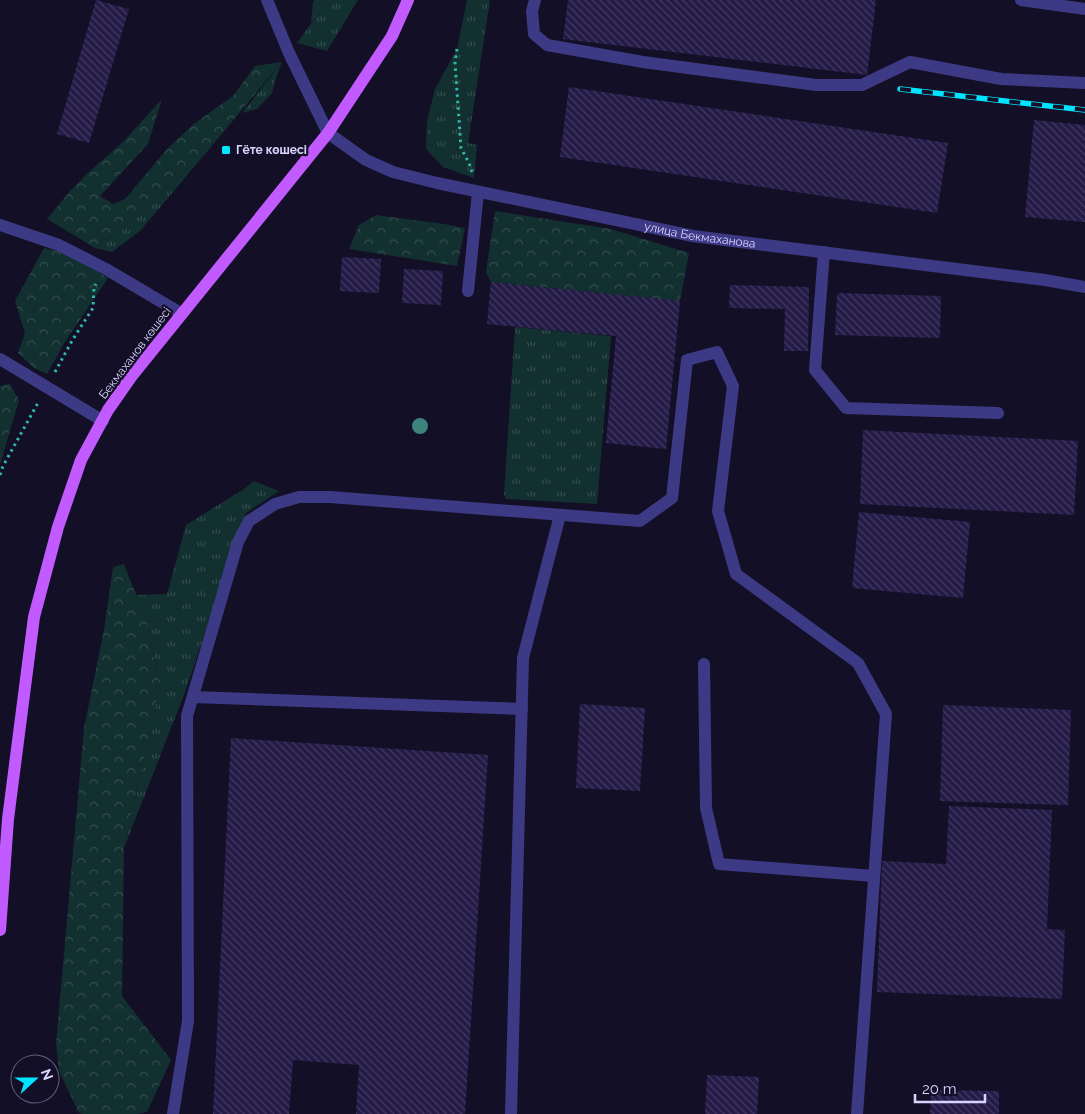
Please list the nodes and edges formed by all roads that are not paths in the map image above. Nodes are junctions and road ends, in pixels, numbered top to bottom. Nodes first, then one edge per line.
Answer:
1 (267, 0) edge
2 (408, 0) edge
3 (535, 0) edge
4 (1021, 0) edge
5 (1085, 9) edge
6 (1085, 83) edge
7 (328, 134) junction
8 (478, 192) junction
9 (0, 225) edge
10 (824, 252) junction
11 (1085, 287) edge
12 (468, 291) dead end
13 (182, 314) junction
14 (0, 359) edge
15 (998, 413) dead end
16 (103, 420) junction
17 (560, 515) junction
18 (704, 664) dead end
19 (193, 697) junction
20 (522, 709) junction
21 (4, 819) edge
22 (874, 876) junction
23 (0, 930) edge
24 (173, 1114) edge
25 (511, 1114) edge
26 (857, 1114) edge

1 - 7 street
2 - 7 main road, Бекмаханов көшесі
3 - 6 street
4 - 5 street
7 - 8 street, улица Бекмаханова
7 - 13 main road, Бекмаханов көшесі
8 - 10 street, улица Бекмаханова
8 - 12 street
9 - 13 street
10 - 11 street, улица Бекмаханова
10 - 15 street
13 - 16 main road, Бекмаханов көшесі
14 - 16 street
16 - 21 main road, Бекмаханов көшесі
17 - 19 street
17 - 20 street
17 - 22 street
18 - 22 street
19 - 20 street
19 - 24 street
20 - 25 street
21 - 23 main road, Бекмаханов көшесі
22 - 26 street

